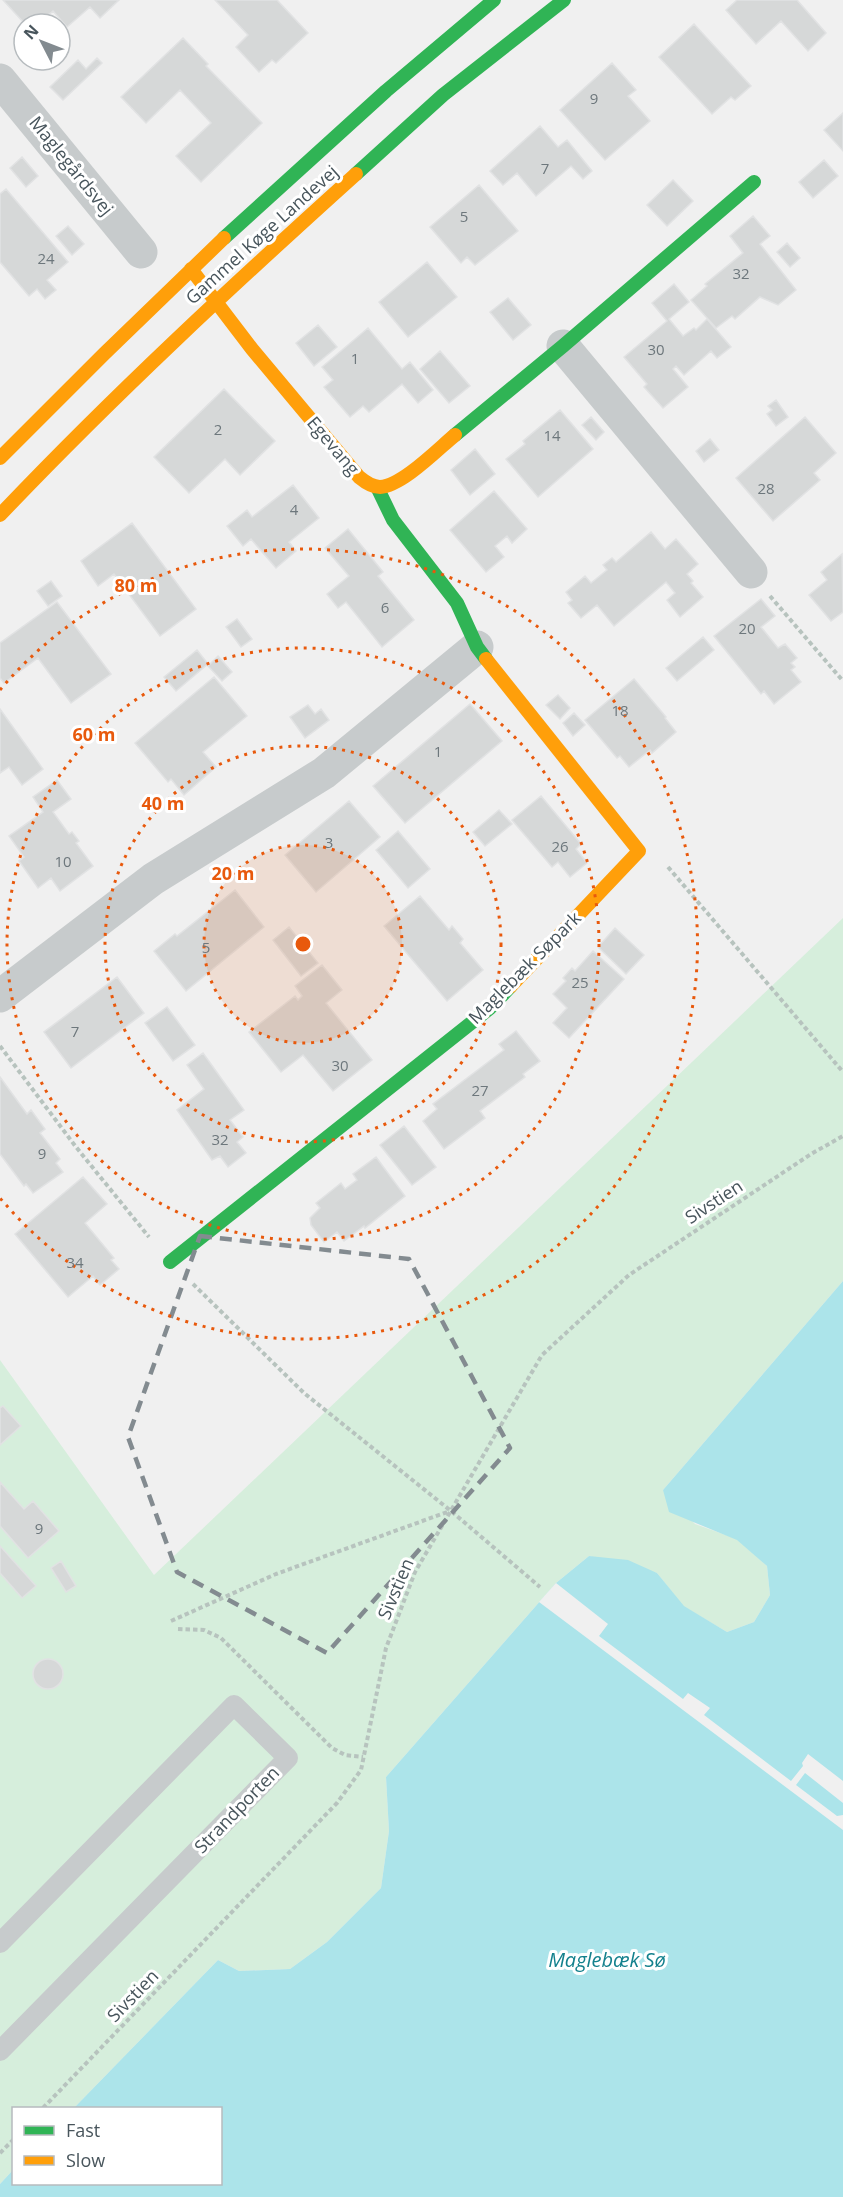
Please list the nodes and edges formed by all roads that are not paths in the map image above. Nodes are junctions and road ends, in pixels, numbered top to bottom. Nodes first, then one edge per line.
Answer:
1 (494, 0) edge
2 (564, 0) edge
3 (0, 80) edge
4 (754, 182) dead end
5 (141, 252) dead end
6 (191, 269) junction
7 (215, 301) junction
8 (563, 345) junction
9 (0, 458) edge
10 (378, 489) junction
11 (0, 515) edge
12 (751, 572) road end
13 (477, 647) junction
14 (0, 996) edge
15 (170, 1262) road end
16 (0, 1943) edge
17 (0, 2051) edge

1 - 6 street, Gammel Køge Landevej
2 - 7 street, Gammel Køge Landevej
3 - 5 street, Maglegårdsvej
4 - 8 street, Egevang
6 - 7 street, Egevang
6 - 9 street, Gammel Køge Landevej
7 - 10 street, Egevang
7 - 11 street, Gammel Køge Landevej
8 - 10 street, Egevang
8 - 12 street
10 - 13 street
13 - 14 street
13 - 15 street, Maglebæk Søpark
16 - 17 lane, Strandporten

